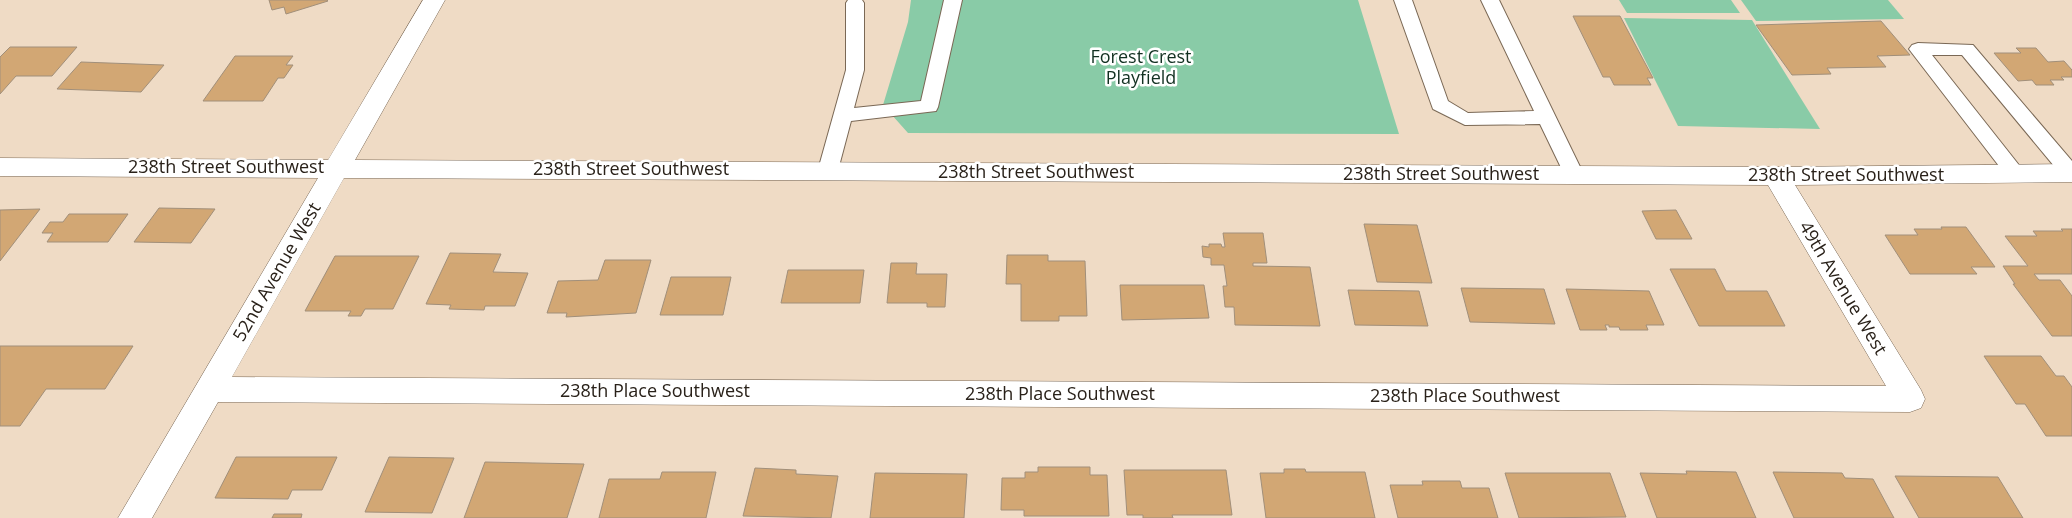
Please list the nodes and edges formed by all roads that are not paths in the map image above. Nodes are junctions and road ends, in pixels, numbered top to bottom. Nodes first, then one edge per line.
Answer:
1 (434, 0) edge
2 (953, 0) edge
3 (1403, 0) edge
4 (1490, 0) edge
5 (856, 1) edge
6 (843, 115) junction
7 (1546, 117) junction
8 (0, 167) edge
9 (338, 167) junction
10 (828, 170) junction
11 (2071, 173) edge
12 (2016, 174) junction
13 (1574, 175) junction
14 (1776, 176) junction
15 (210, 389) junction
16 (1910, 399) joint
17 (134, 518) edge

1 - 9 street, 52nd Avenue West
2 - 6 lane
3 - 7 lane
4 - 7 lane
5 - 6 lane
6 - 10 lane
7 - 13 lane
8 - 9 street, 238th Street Southwest
9 - 10 street, 238th Street Southwest
9 - 15 street, 52nd Avenue West
10 - 13 street, 238th Street Southwest
11 - 12 street, 238th Street Southwest
11 - 12 lane
12 - 14 street, 238th Street Southwest
13 - 14 street, 238th Street Southwest
14 - 16 street, 49th Avenue West
15 - 16 street, 238th Place Southwest
15 - 17 street, 52nd Avenue West

